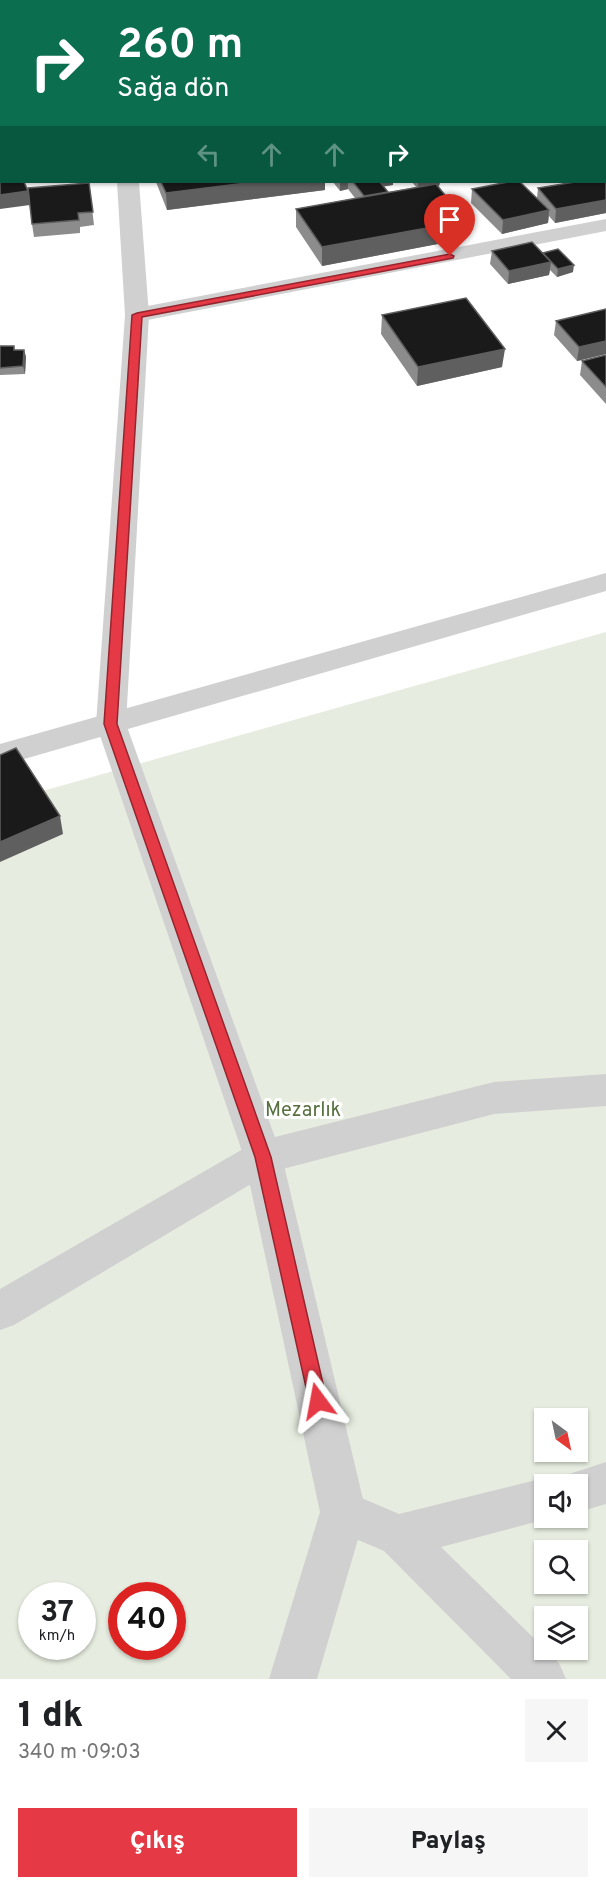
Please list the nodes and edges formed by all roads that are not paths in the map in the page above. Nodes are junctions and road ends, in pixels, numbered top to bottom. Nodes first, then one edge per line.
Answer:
1 (128, 183) edge
2 (606, 225) edge
3 (137, 315) junction
4 (606, 582) edge
5 (111, 724) junction
6 (0, 755) edge
7 (606, 1090) edge
8 (263, 1157) junction
9 (0, 1311) edge
10 (606, 1483) edge
11 (588, 1488) edge
12 (534, 1502) edge
13 (343, 1512) junction
14 (399, 1536) junction
15 (292, 1679) edge
16 (543, 1679) edge

1 - 3 street
2 - 3 street
3 - 5 street
4 - 5 street
5 - 6 street
5 - 8 street
7 - 8 street
8 - 9 street
8 - 13 street
10 - 11 street
12 - 14 street
13 - 14 street
13 - 15 street
14 - 16 street

